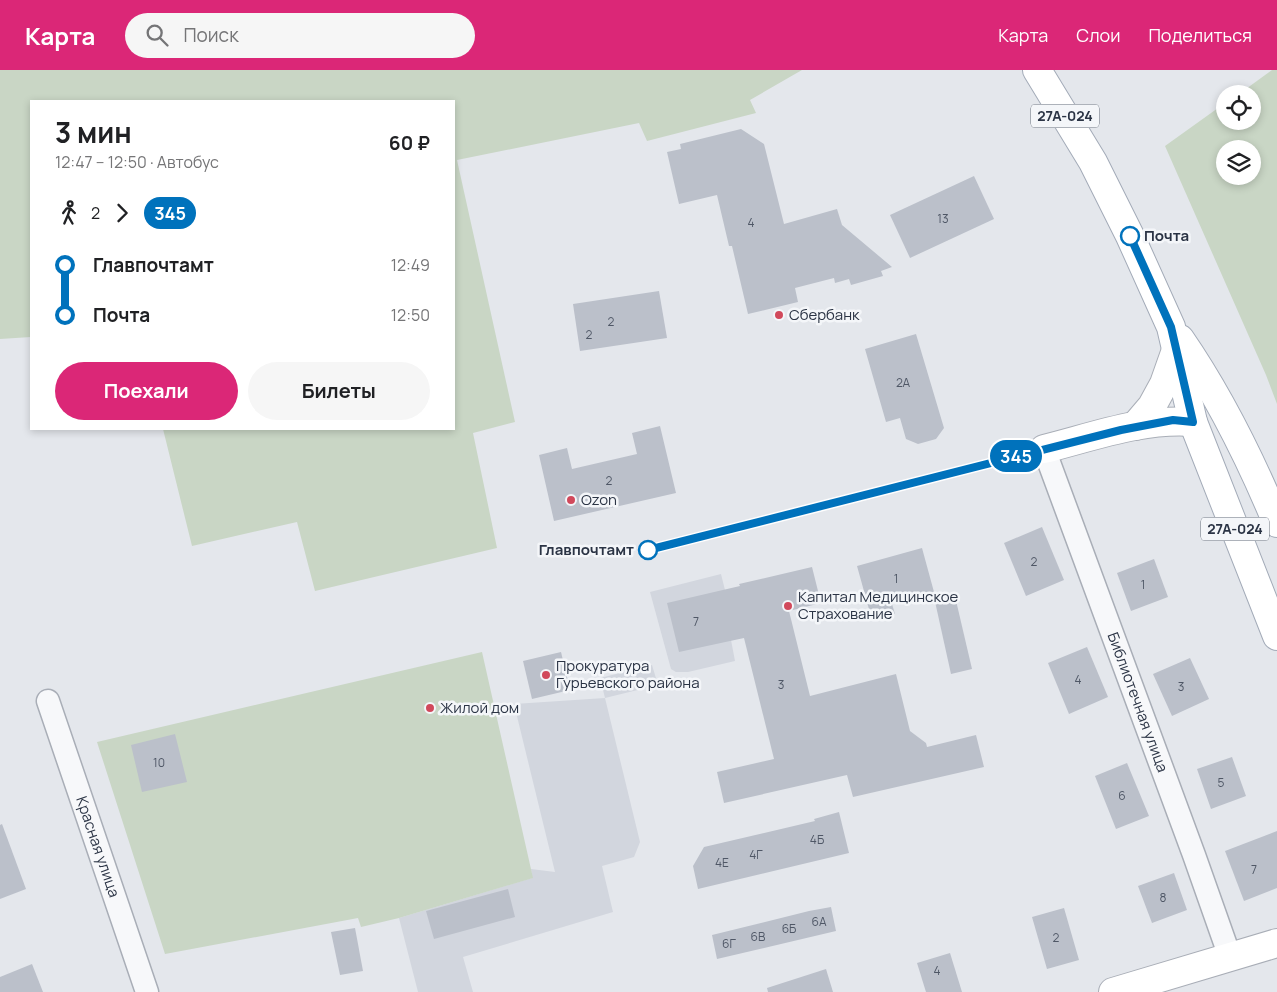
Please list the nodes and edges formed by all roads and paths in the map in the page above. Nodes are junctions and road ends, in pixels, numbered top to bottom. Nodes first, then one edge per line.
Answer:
1 (1037, 70) edge
2 (1174, 338) junction
3 (1200, 368) junction
4 (1185, 416) junction
5 (1135, 426) junction
6 (1044, 449) joint
7 (1254, 468) junction
8 (1277, 523) edge
9 (1277, 636) edge
10 (48, 701) dead end
11 (1277, 942) edge
12 (1230, 957) junction
13 (147, 992) edge
14 (1113, 992) edge

1 - 2 main road, 27А-024
2 - 3 main road, 27А-024
2 - 4 main road, 27А-024
2 - 5 main road
3 - 4 main road
3 - 7 main road, 27А-024
4 - 5 main road
4 - 7 main road, 27А-024
4 - 9 main road, 27А-024
5 - 6 main road
6 - 12 street, Библиотечная улица
7 - 8 main road, 27А-024
10 - 13 street, Красная улица
11 - 12 main road
12 - 14 main road

